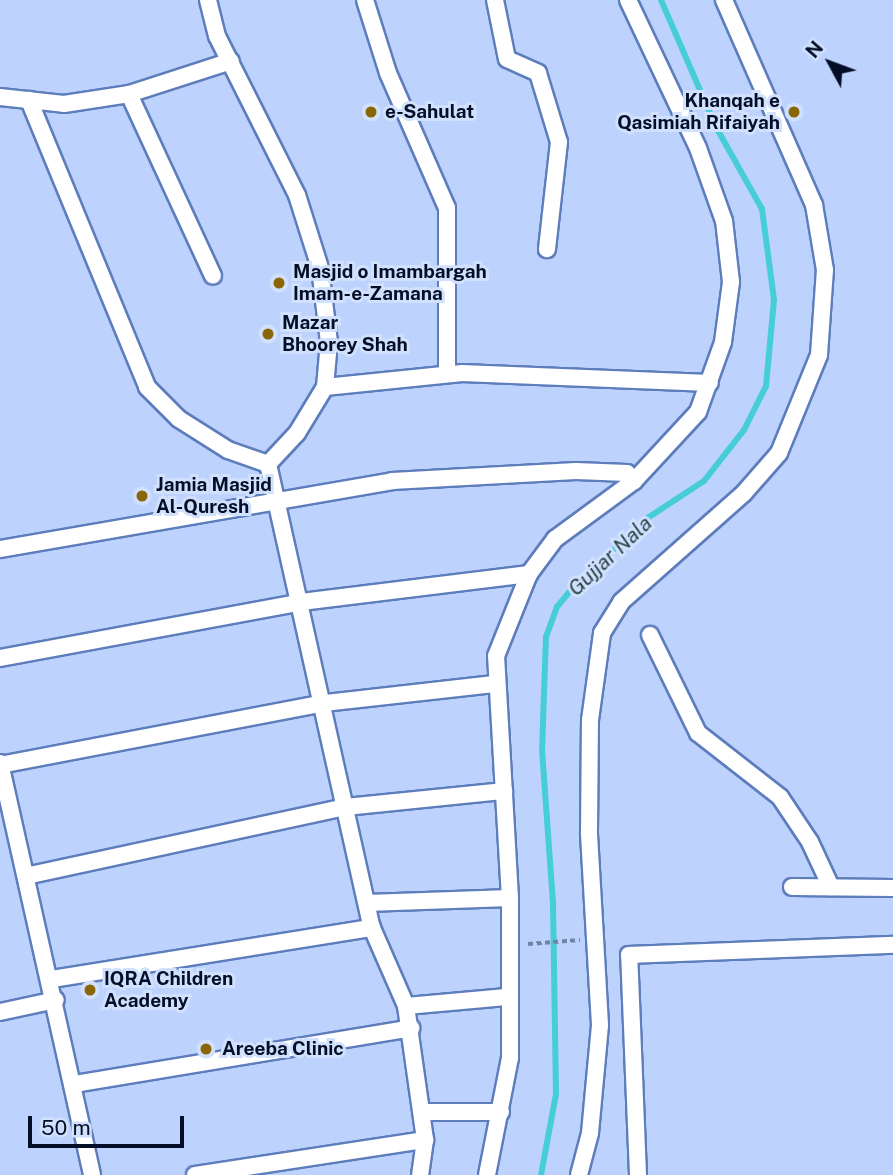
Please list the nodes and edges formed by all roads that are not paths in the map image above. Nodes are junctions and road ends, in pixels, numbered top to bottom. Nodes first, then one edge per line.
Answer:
1 (208, 0) edge
2 (365, 0) edge
3 (495, 0) edge
4 (628, 0) edge
5 (724, 0) edge
6 (231, 61) junction
7 (129, 94) junction
8 (0, 97) edge
9 (29, 100) junction
10 (547, 249) dead end
11 (214, 276) dead end
12 (447, 374) junction
13 (710, 383) junction
14 (325, 387) junction
15 (268, 464) junction
16 (634, 481) junction
17 (279, 499) junction
18 (0, 549) edge
19 (529, 574) junction
20 (301, 602) junction
21 (650, 635) dead end
22 (0, 658) edge
23 (495, 684) junction
24 (326, 703) junction
25 (0, 764) edge
26 (504, 791) junction
27 (346, 807) junction
28 (26, 876) junction
29 (792, 887) dead end
30 (831, 887) junction
31 (893, 888) edge
32 (510, 898) junction
33 (367, 903) junction
34 (372, 928) junction
35 (893, 945) edge
36 (52, 979) junction
37 (507, 997) junction
38 (56, 1000) junction
39 (406, 1006) junction
40 (0, 1012) edge
41 (411, 1028) junction
42 (74, 1084) junction
43 (422, 1112) junction
44 (501, 1112) junction
45 (425, 1140) junction
46 (92, 1175) edge
47 (195, 1175) edge
48 (420, 1175) edge
49 (487, 1175) edge
50 (579, 1175) edge
51 (638, 1175) edge

1 - 6 street
2 - 12 street
3 - 10 street
4 - 13 street
5 - 50 street
6 - 7 street
6 - 14 street
7 - 9 street
7 - 11 street
8 - 9 street
9 - 15 street
12 - 13 street
12 - 14 street
13 - 16 street
14 - 15 street
15 - 17 street
16 - 17 street
16 - 19 street
17 - 18 street
17 - 20 street
19 - 20 street
19 - 23 street
20 - 22 street
20 - 24 street
21 - 30 street
23 - 24 street
23 - 26 street
24 - 25 street
24 - 27 street
25 - 28 street
26 - 27 street
26 - 32 street
27 - 28 street
27 - 33 street
28 - 36 street
29 - 30 street
30 - 31 street
32 - 33 street
32 - 37 street
33 - 34 street
34 - 36 street
34 - 39 street
35 - 51 street
36 - 38 street
37 - 39 street
37 - 44 street
38 - 40 street
38 - 42 street
39 - 41 street
41 - 42 street
41 - 43 street
42 - 46 street
43 - 44 street
43 - 45 street
44 - 49 street
45 - 47 street
45 - 48 street

